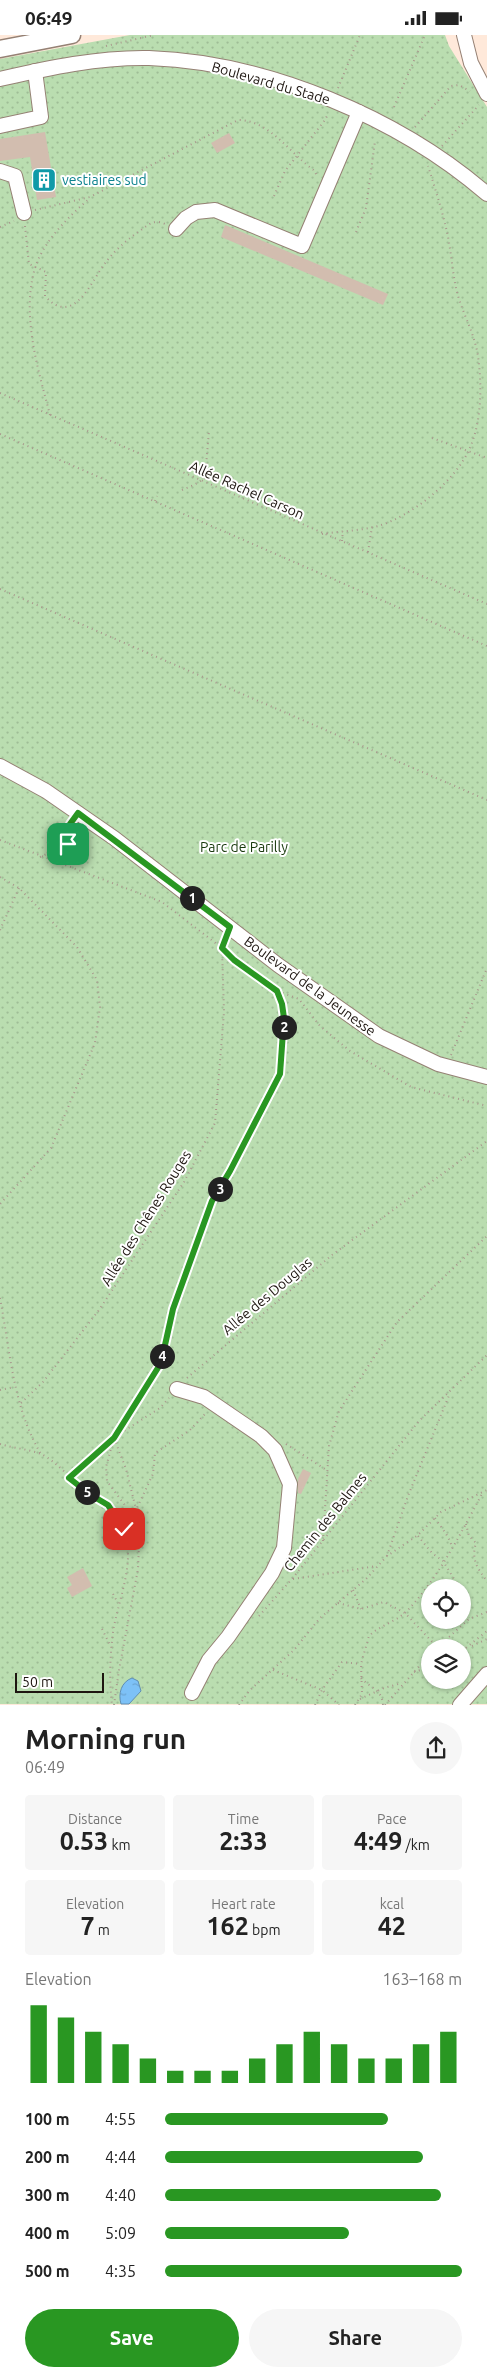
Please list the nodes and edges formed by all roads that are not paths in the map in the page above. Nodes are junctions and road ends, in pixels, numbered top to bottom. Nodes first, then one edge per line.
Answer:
1 (72, 35) edge
2 (454, 35) edge
3 (464, 35) edge
4 (0, 49) edge
5 (467, 52) junction
6 (35, 71) junction
7 (0, 79) edge
8 (485, 91) edge
9 (359, 112) junction
10 (0, 126) edge
11 (0, 171) edge
12 (487, 194) edge
13 (24, 213) road end
14 (176, 229) road end
15 (0, 766) edge
16 (487, 1077) edge
17 (177, 1389) road end
18 (487, 1674) edge
19 (192, 1693) dead end
20 (460, 1705) edge

1 - 4 main road
2 - 5 street
3 - 5 street
5 - 8 street
6 - 7 street, Boulevard du Stade
6 - 9 street, Boulevard du Stade
6 - 10 street
9 - 12 street, Boulevard du Stade
9 - 14 street
11 - 13 street
15 - 16 street, Boulevard de la Jeunesse
17 - 19 street
18 - 20 street

